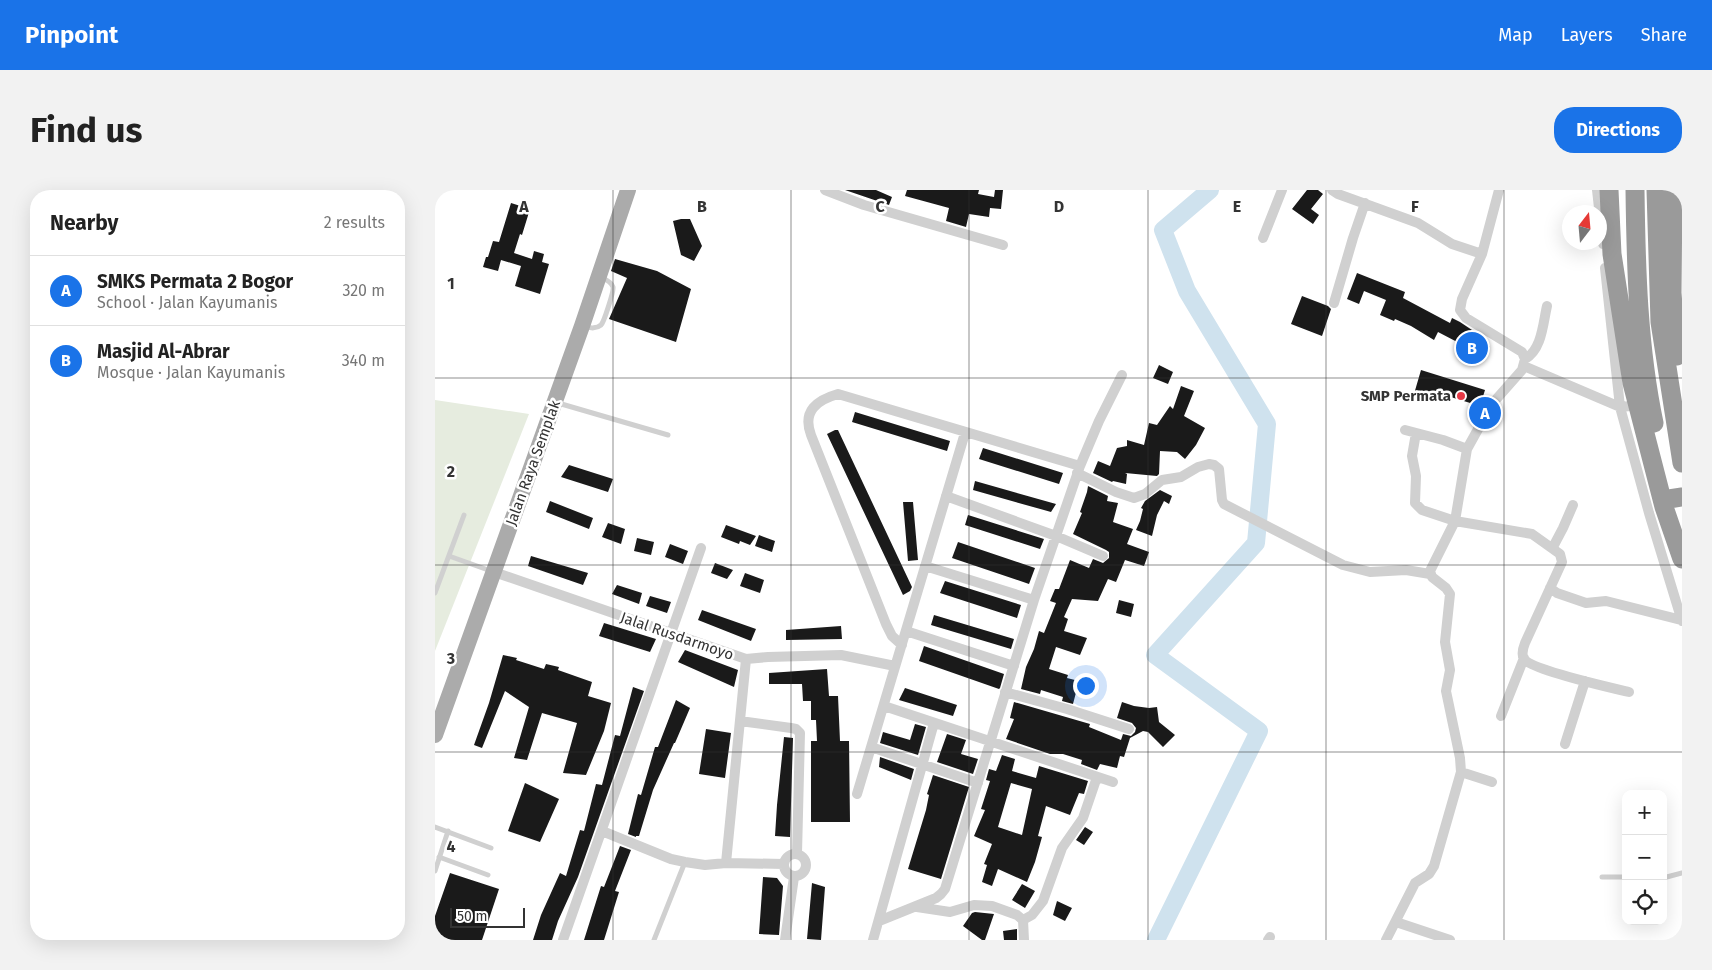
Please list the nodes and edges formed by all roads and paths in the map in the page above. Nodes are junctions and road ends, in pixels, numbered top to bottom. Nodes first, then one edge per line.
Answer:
1 (629, 190) edge
2 (825, 190) edge
3 (1282, 190) edge
4 (1332, 190) edge
5 (1499, 190) edge
6 (1597, 190) edge
7 (1609, 190) edge
8 (1635, 190) edge
9 (1673, 190) edge
10 (1657, 199) edge
11 (1365, 203) junction
12 (1682, 212) edge
13 (1263, 238) dead end
14 (1003, 245) dead end
15 (1482, 254) junction
16 (1334, 303) dead end
17 (1547, 306) dead end
18 (1660, 322) junction
19 (1682, 323) edge
20 (1524, 363) junction
21 (1122, 375) dead end
22 (555, 402) junction
23 (1650, 405) junction
24 (1677, 407) edge
25 (1620, 408) junction
26 (965, 433) junction
27 (669, 435) dead end
28 (1467, 449) junction
29 (1682, 463) edge
30 (1078, 470) junction
31 (946, 496) junction
32 (1676, 498) edge
33 (1573, 505) dead end
34 (464, 515) dead end
35 (1455, 521) junction
36 (1055, 536) junction
37 (1553, 547) junction
38 (701, 548) dead end
39 (1682, 551) edge
40 (449, 556) junction
41 (1103, 556) dead end
42 (1682, 559) edge
43 (925, 566) junction
44 (494, 572) junction
45 (1430, 574) junction
46 (1550, 588) junction
47 (435, 593) edge
48 (1034, 600) junction
49 (1682, 621) edge
50 (906, 631) junction
51 (671, 634) junction
52 (902, 645) junction
53 (1524, 658) junction
54 (746, 660) junction
55 (895, 666) junction
56 (1014, 666) junction
57 (1585, 681) junction
58 (1005, 692) junction
59 (1629, 692) dead end
60 (884, 706) junction
61 (1501, 716) dead end
62 (740, 721) junction
63 (934, 723) junction
64 (1129, 729) dead end
65 (435, 735) edge
66 (990, 741) junction
67 (1565, 744) dead end
68 (871, 748) junction
69 (922, 765) junction
70 (1461, 772) junction
71 (1097, 777) junction
72 (1113, 782) dead end
73 (1492, 782) dead end
74 (978, 783) junction
75 (857, 794) dead end
76 (435, 826) edge
77 (448, 831) junction
78 (602, 831) junction
79 (491, 848) dead end
80 (797, 854) junction
81 (439, 857) junction
82 (685, 862) junction
83 (726, 863) junction
84 (784, 864) junction
85 (435, 871) edge
86 (1682, 873) edge
87 (488, 875) dead end
88 (795, 876) junction
89 (1602, 877) dead end
90 (1622, 877) edge
91 (1667, 877) edge
92 (917, 907) junction
93 (879, 920) junction
94 (1023, 920) junction
95 (1396, 922) junction
96 (563, 940) edge
97 (654, 940) edge
98 (785, 940) edge
99 (873, 940) edge
100 (1024, 940) edge
101 (1386, 940) edge
102 (1449, 940) edge

1 - 22 main road, Jalan Raya Semplak
2 - 14 street
3 - 13 street
4 - 11 street
5 - 15 street
6 - 25 street
7 - 42 highway
8 - 23 highway
9 - 24 highway
10 - 12 street
10 - 18 highway
11 - 15 street
11 - 16 street
15 - 20 street
17 - 20 street
18 - 19 lane
18 - 24 highway
20 - 25 street
20 - 28 street
21 - 30 street
22 - 27 lane
22 - 44 main road, Jalan Raya Semplak
23 - 25 street
23 - 32 highway
24 - 29 highway
25 - 49 street
26 - 30 street
26 - 31 street
26 - 52 street
28 - 35 street
28 - 35 street
30 - 36 street
30 - 45 street
31 - 36 street
31 - 43 street
32 - 39 highway
33 - 37 street
34 - 40 lane
35 - 37 street
35 - 45 street
36 - 41 street
36 - 48 street
37 - 46 street
38 - 51 street
40 - 44 lane
40 - 47 lane
43 - 48 street
43 - 50 street
44 - 51 street, Jalal Rusdarmoyo
44 - 65 main road, Jalan Raya Semplak
45 - 70 street
46 - 49 street
46 - 53 street
48 - 56 street
50 - 52 street
50 - 56 street
51 - 54 street, Jalal Rusdarmoyo
51 - 78 street
52 - 55 street
53 - 57 street
53 - 61 street
54 - 55 street, Jalal Rusdarmoyo
54 - 62 street
55 - 60 street
56 - 58 street
57 - 59 street
57 - 67 street
58 - 64 street
58 - 66 street
60 - 63 street
60 - 68 street
62 - 80 street
62 - 83 street
63 - 66 street
63 - 69 street
66 - 71 street
66 - 74 street
68 - 69 street
68 - 75 street
69 - 74 street
69 - 93 street
70 - 73 street
70 - 95 street
71 - 72 street
71 - 94 street
74 - 92 street
76 - 77 lane
77 - 79 lane
77 - 81 lane
78 - 82 street
78 - 96 street
80 - 84 street
80 - 88 street
81 - 85 lane
81 - 87 lane
82 - 83 street
82 - 97 lane
83 - 84 street
84 - 88 street
86 - 91 lane
88 - 98 street
89 - 90 lane
92 - 93 street
92 - 94 street
93 - 99 street
94 - 100 street
95 - 101 street
95 - 102 street

